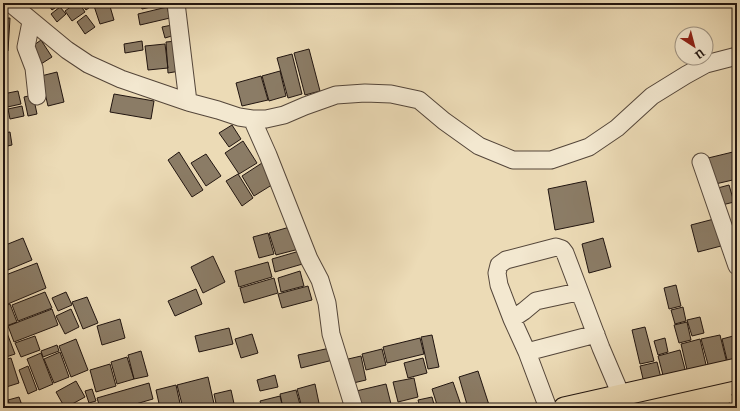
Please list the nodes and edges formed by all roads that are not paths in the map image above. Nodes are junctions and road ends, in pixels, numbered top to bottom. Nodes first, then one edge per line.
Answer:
1 (10, 3) edge
2 (176, 3) edge
3 (31, 22) junction
4 (737, 56) edge
5 (37, 96) dead end
6 (188, 102) junction
7 (252, 119) junction
8 (702, 162) dead end
9 (737, 266) edge
10 (580, 295) junction
11 (512, 319) junction
12 (596, 334) junction
13 (527, 352) junction
14 (737, 369) edge
15 (621, 395) junction
16 (354, 408) edge
17 (548, 408) edge
18 (564, 408) edge

1 - 3 street
2 - 6 street
3 - 5 street
3 - 6 street
4 - 7 street
6 - 7 street
7 - 16 street
8 - 9 street
10 - 11 street
10 - 11 street
10 - 12 street
11 - 13 street
12 - 13 street
12 - 15 street
13 - 17 street
14 - 15 main road
15 - 18 main road

